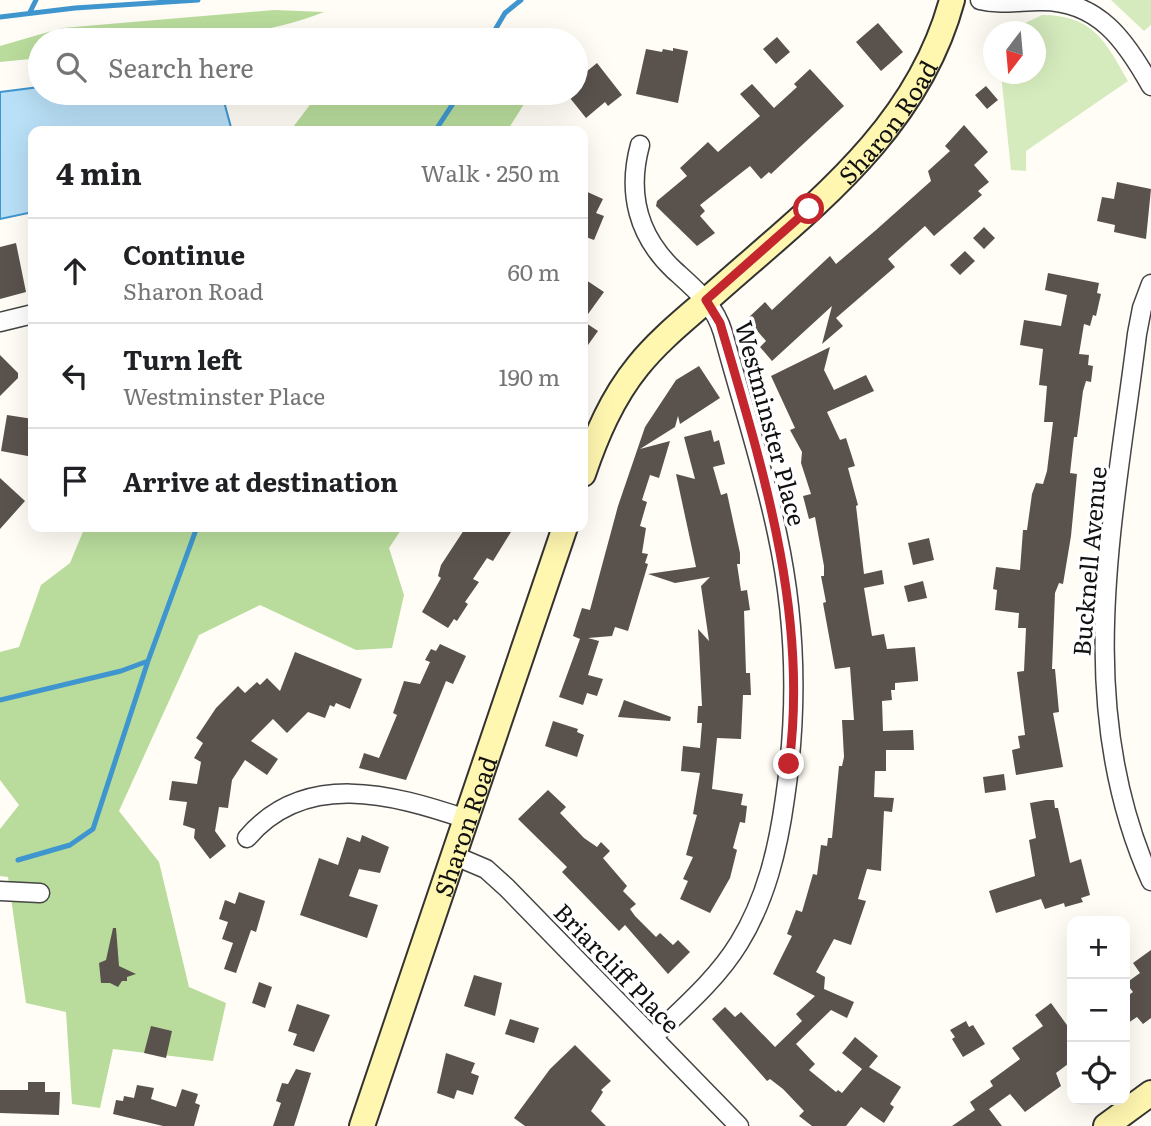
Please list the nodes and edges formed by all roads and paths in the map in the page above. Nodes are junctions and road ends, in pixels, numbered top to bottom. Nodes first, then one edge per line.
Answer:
1 (951, 0) edge
2 (980, 0) edge
3 (1151, 86) edge
4 (640, 145) dead end
5 (1151, 285) edge
6 (706, 300) junction
7 (28, 315) edge
8 (0, 322) edge
9 (588, 461) edge
10 (563, 532) edge
11 (466, 819) junction
12 (247, 838) dead end
13 (453, 855) junction
14 (1151, 881) edge
15 (0, 891) edge
16 (40, 893) dead end
17 (653, 1037) junction
18 (1151, 1093) edge
19 (362, 1126) edge
20 (739, 1126) edge
21 (1105, 1126) edge

1 - 6 street, Sharon Road
2 - 3 street
4 - 6 street, Westminster Place
5 - 14 street, Bucknell Avenue
6 - 9 street, Sharon Road
6 - 17 street, Westminster Place
7 - 8 street
10 - 11 street, Sharon Road
11 - 12 street
11 - 13 street, Sharon Road
13 - 17 street, Briarcliff Place
13 - 19 street, Sharon Road
15 - 16 street
17 - 20 street, Briarcliff Place
18 - 21 street

